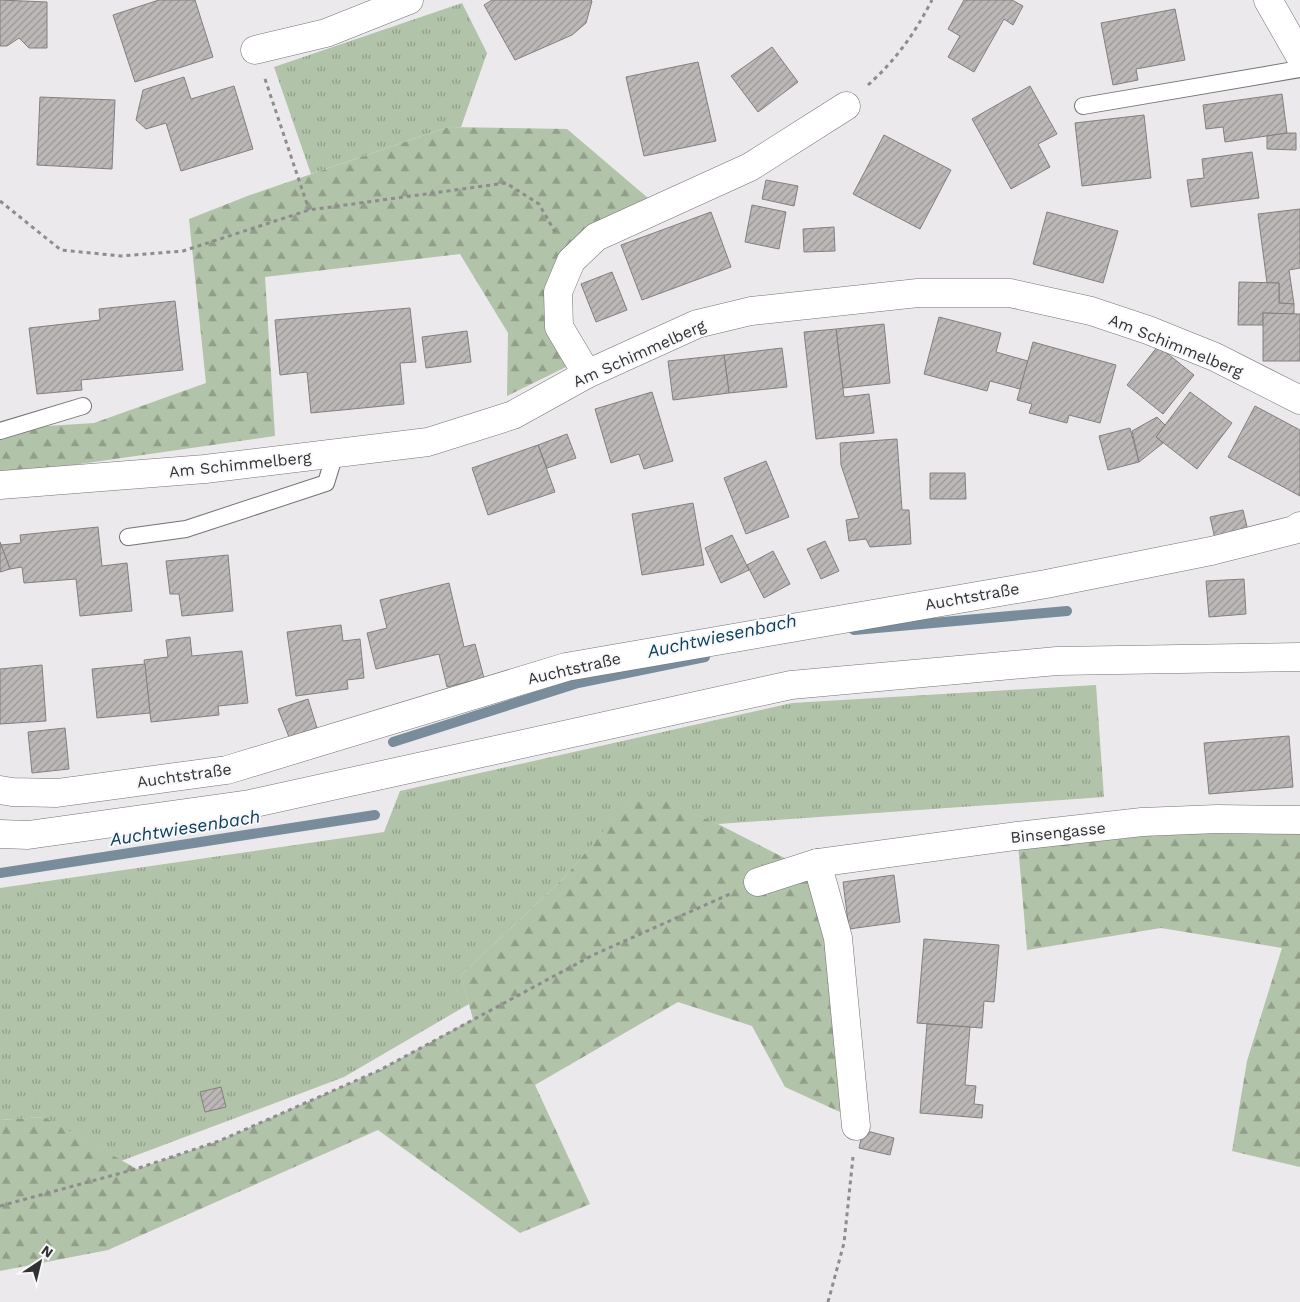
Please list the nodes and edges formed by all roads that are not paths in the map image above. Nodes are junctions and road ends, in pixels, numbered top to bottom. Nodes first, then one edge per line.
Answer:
1 (409, 0) edge
2 (1268, 0) edge
3 (255, 50) road end
4 (1300, 56) edge
5 (1300, 69) edge
6 (846, 106) road end
7 (1083, 106) dead end
8 (587, 374) junction
9 (1300, 400) edge
10 (83, 406) dead end
11 (0, 431) edge
12 (335, 454) junction
13 (0, 485) edge
14 (1300, 526) edge
15 (128, 537) dead end
16 (1300, 657) edge
17 (0, 790) edge
18 (1300, 820) edge
19 (0, 834) edge
20 (817, 863) junction
21 (758, 882) road end
22 (856, 1126) road end

1 - 3 street
2 - 4 street
5 - 7 lane
6 - 8 street
8 - 9 street, Am Schimmelberg
8 - 12 street, Am Schimmelberg
10 - 11 lane
12 - 13 street, Am Schimmelberg
12 - 15 lane
14 - 17 street, Auchtstraße
16 - 19 street
18 - 20 street, Binsengasse
20 - 21 street, Binsengasse
20 - 22 street

